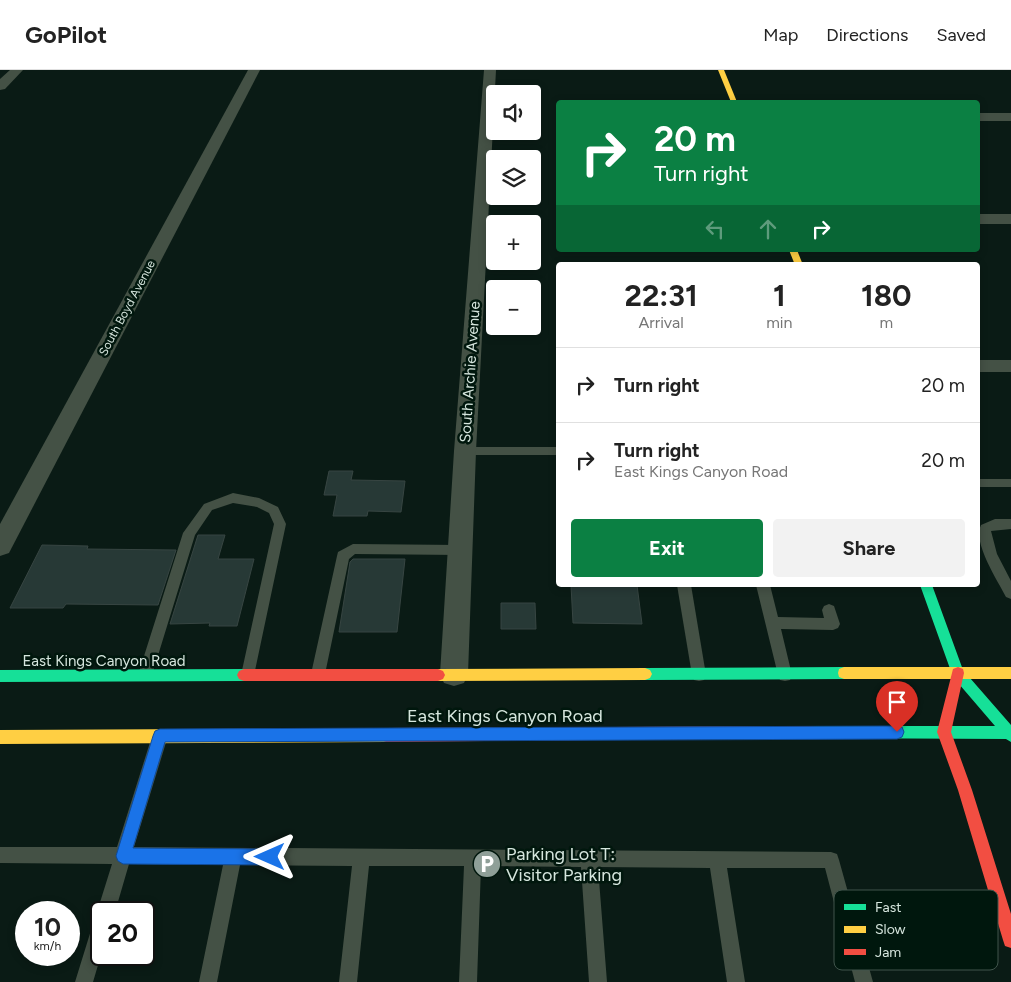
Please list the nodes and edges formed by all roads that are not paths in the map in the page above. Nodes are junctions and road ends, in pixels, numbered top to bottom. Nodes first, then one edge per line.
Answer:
1 (17, 70) edge
2 (254, 70) edge
3 (490, 70) edge
4 (721, 70) edge
5 (0, 86) edge
6 (733, 100) edge
7 (980, 117) edge
8 (1011, 117) edge
9 (980, 218) edge
10 (1011, 219) edge
11 (980, 366) edge
12 (1011, 366) edge
13 (465, 451) junction
14 (556, 451) edge
15 (980, 483) edge
16 (1011, 483) edge
17 (1011, 524) edge
18 (0, 546) edge
19 (460, 550) junction
20 (684, 587) edge
21 (763, 587) edge
22 (927, 587) edge
23 (1011, 593) edge
24 (829, 610) dead end
25 (772, 623) junction
26 (958, 673) junction
27 (1011, 673) edge
28 (318, 674) junction
29 (454, 674) junction
30 (248, 675) junction
31 (699, 675) junction
32 (785, 675) junction
33 (0, 676) edge
34 (145, 676) junction
35 (944, 732) junction
36 (1011, 734) edge
37 (160, 736) junction
38 (0, 737) edge
39 (0, 855) edge
40 (123, 856) junction
41 (233, 857) junction
42 (361, 857) junction
43 (474, 858) junction
44 (589, 859) junction
45 (717, 859) junction
46 (839, 890) edge
47 (996, 890) edge
48 (998, 898) edge
49 (109, 901) edge
50 (1011, 940) edge
51 (90, 963) edge
52 (84, 982) edge
53 (208, 982) edge
54 (348, 982) edge
55 (468, 982) edge
56 (598, 982) edge
57 (736, 982) edge

1 - 5 street
2 - 18 street, South Boyd Avenue
3 - 13 street, South Archie Avenue
4 - 6 main road
7 - 8 street
9 - 10 street
11 - 12 street
13 - 14 lane
13 - 19 street, South Archie Avenue
15 - 16 lane
17 - 23 lane
19 - 28 lane
19 - 29 street, South Archie Avenue
20 - 31 lane
21 - 25 lane
22 - 26 main road
24 - 25 lane
25 - 32 lane
26 - 27 main road, East Kings Canyon Road
26 - 32 main road, East Kings Canyon Road
26 - 35 main road
26 - 36 main road
28 - 29 main road, East Kings Canyon Road
28 - 30 main road, East Kings Canyon Road
29 - 31 main road, East Kings Canyon Road
30 - 34 main road, East Kings Canyon Road
30 - 34 lane
31 - 32 main road, East Kings Canyon Road
33 - 34 main road, East Kings Canyon Road
35 - 36 main road, East Kings Canyon Road
35 - 37 main road, East Kings Canyon Road
35 - 47 main road
37 - 38 main road, East Kings Canyon Road
37 - 40 lane
39 - 40 lane
40 - 41 lane
40 - 49 lane
41 - 42 lane
41 - 53 lane
42 - 43 lane
42 - 54 lane
43 - 44 lane
43 - 55 lane
44 - 45 lane
44 - 56 lane
45 - 46 lane
45 - 57 lane
48 - 50 main road
51 - 52 lane

